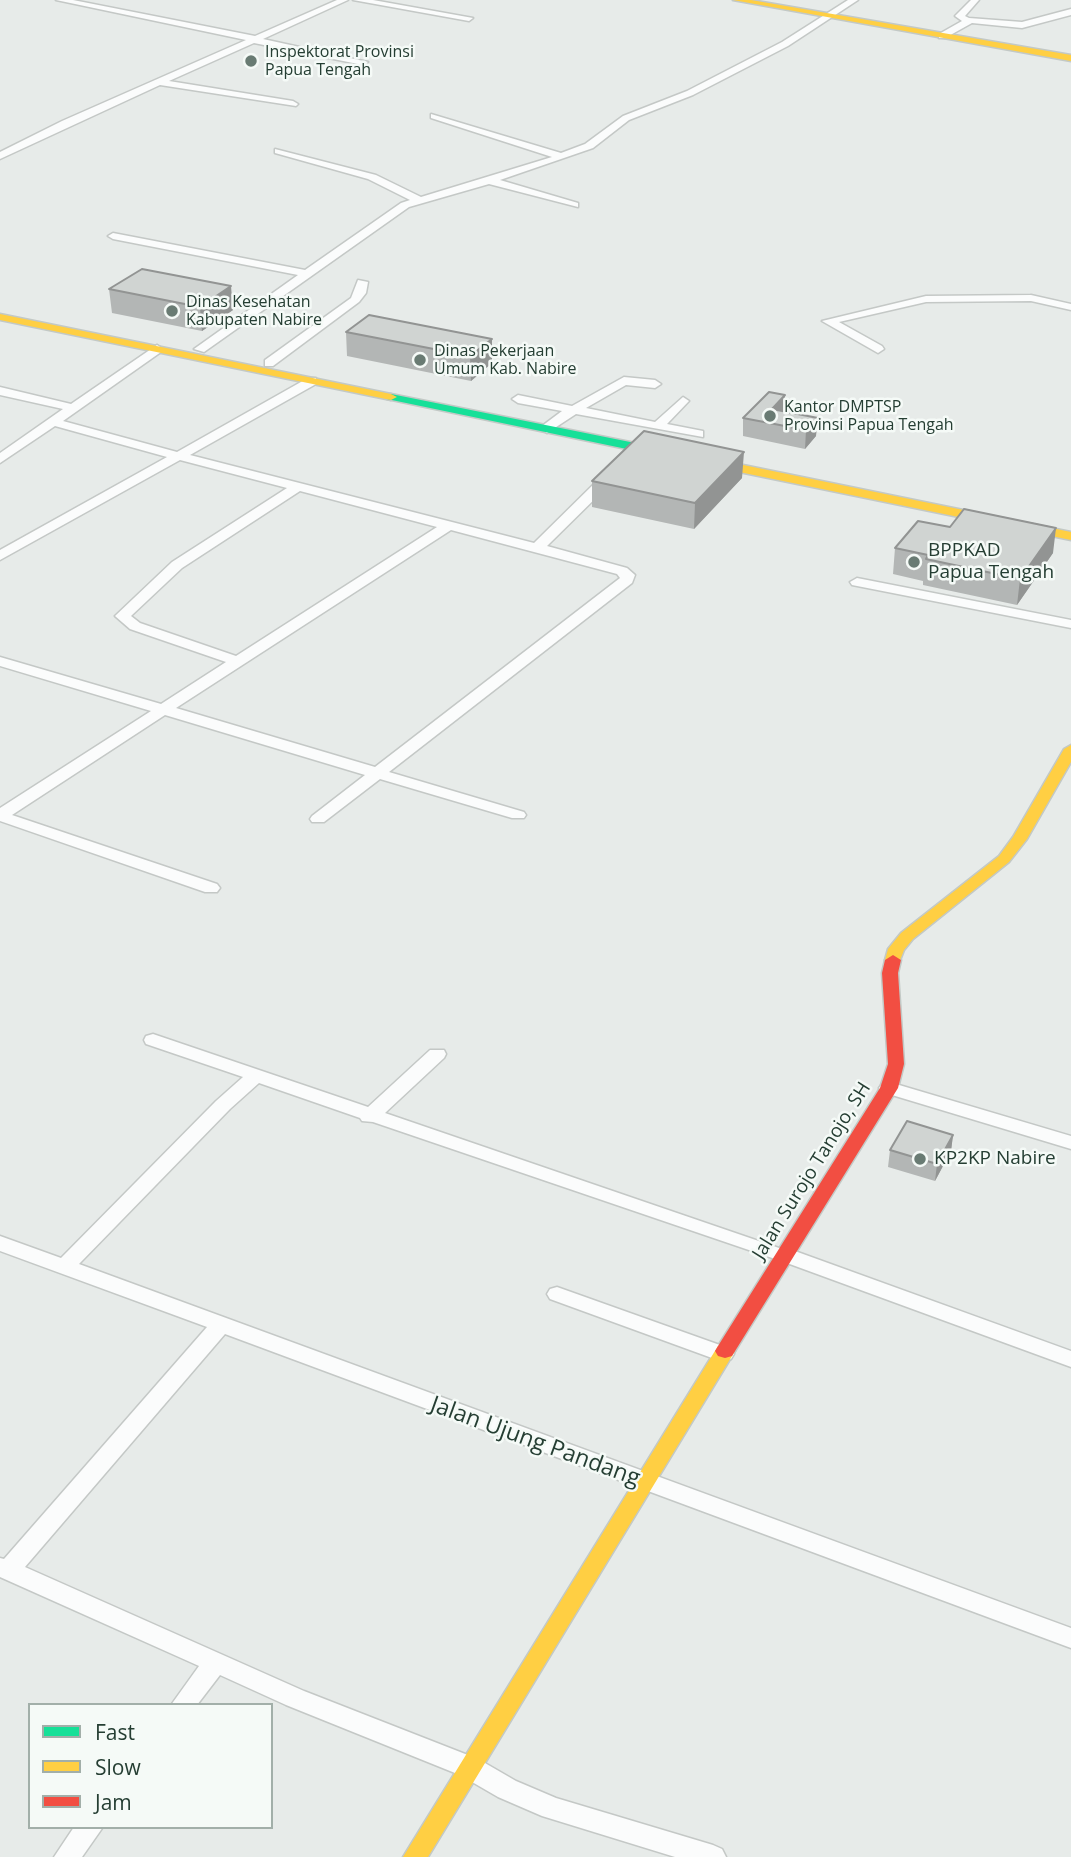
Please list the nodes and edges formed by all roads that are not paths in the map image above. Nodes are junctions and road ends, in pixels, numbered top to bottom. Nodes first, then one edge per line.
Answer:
1 (60, 0) edge
2 (113, 0) edge
3 (344, 0) edge
4 (358, 0) edge
5 (737, 0) edge
6 (854, 0) edge
7 (975, 0) edge
8 (96, 7) junction
9 (1071, 12) edge
10 (826, 15) junction
11 (468, 18) dead end
12 (971, 20) junction
13 (942, 36) junction
14 (254, 39) junction
15 (1071, 58) edge
16 (363, 62) dead end
17 (158, 82) junction
18 (293, 104) dead end
19 (434, 116) dead end
20 (279, 150) dead end
21 (0, 156) edge
22 (562, 157) junction
23 (487, 180) junction
24 (418, 200) junction
25 (574, 205) dead end
26 (113, 236) dead end
27 (309, 274) junction
28 (362, 282) dead end
29 (1071, 294) edge
30 (1040, 299) junction
31 (1071, 307) edge
32 (0, 309) edge
33 (0, 317) edge
34 (157, 349) junction
35 (200, 349) junction
36 (878, 349) dead end
37 (269, 363) junction
38 (312, 381) junction
39 (655, 384) dead end
40 (0, 391) edge
41 (518, 399) dead end
42 (683, 401) dead end
43 (74, 408) junction
44 (575, 410) junction
45 (54, 422) junction
46 (552, 425) junction
47 (658, 426) junction
48 (698, 434) dead end
49 (178, 456) junction
50 (629, 457) junction
51 (0, 458) edge
52 (299, 486) junction
53 (1029, 522) junction
54 (1071, 524) edge
55 (449, 525) junction
56 (1071, 536) edge
57 (537, 548) junction
58 (0, 556) edge
59 (857, 582) dead end
60 (1071, 624) edge
61 (0, 661) edge
62 (237, 662) junction
63 (163, 708) junction
64 (1071, 749) edge
65 (380, 772) junction
66 (0, 816) edge
67 (518, 816) dead end
68 (318, 819) dead end
69 (211, 888) dead end
70 (153, 1040) dead end
71 (437, 1054) dead end
72 (255, 1077) junction
73 (889, 1088) junction
74 (369, 1117) junction
75 (1071, 1143) edge
76 (0, 1243) edge
77 (784, 1256) junction
78 (65, 1266) junction
79 (557, 1294) dead end
80 (221, 1325) junction
81 (723, 1354) junction
82 (1071, 1359) edge
83 (643, 1482) junction
84 (4, 1569) edge
85 (1071, 1638) edge
86 (215, 1663) junction
87 (185, 1703) edge
88 (469, 1767) junction
89 (88, 1829) edge
90 (67, 1857) edge
91 (415, 1857) edge
92 (713, 1857) edge

1 - 8 street
2 - 8 street
3 - 14 street
4 - 11 street
5 - 10 main road
6 - 10 street
7 - 12 street
8 - 14 street
9 - 12 street
10 - 13 main road
10 - 22 street
12 - 13 street
13 - 15 main road
14 - 16 street
14 - 17 street
17 - 18 street
17 - 21 street
19 - 22 street
20 - 24 street
22 - 23 street
23 - 24 street
23 - 25 street
24 - 27 street
26 - 27 street
27 - 35 street
28 - 37 street
29 - 30 street
30 - 31 street
30 - 36 street
32 - 35 main road
33 - 34 main road
34 - 38 main road
34 - 43 street
35 - 37 main road
37 - 46 main road
38 - 46 main road
38 - 49 street
39 - 44 street
40 - 43 street
41 - 44 street
42 - 47 street
43 - 45 street
44 - 46 street
44 - 47 street
45 - 49 street
45 - 51 street
46 - 50 main road
46 - 53 main road
47 - 48 street
49 - 52 street
49 - 58 street
50 - 53 main road
50 - 57 street
52 - 55 street
52 - 62 street
53 - 54 main road
53 - 56 main road
55 - 57 street
55 - 62 street
57 - 65 street
59 - 60 street
61 - 63 street
62 - 63 street
63 - 65 street
63 - 66 street
64 - 73 main road, Jalan Surojo Tanojo, SH
65 - 67 street
65 - 68 street
66 - 69 street
70 - 72 street
71 - 74 street
72 - 74 street
72 - 78 street
73 - 75 street
73 - 77 main road, Jalan Surojo Tanojo, SH
74 - 77 street
76 - 78 street, Jalan Ujung Pandang
77 - 81 main road, Jalan Surojo Tanojo, SH
77 - 82 street
78 - 80 street, Jalan Ujung Pandang
79 - 81 street
80 - 83 street, Jalan Ujung Pandang
80 - 84 street
81 - 83 main road, Jalan Surojo Tanojo, SH
83 - 85 street, Jalan Ujung Pandang
83 - 88 main road, Jalan Surojo Tanojo, SH
84 - 86 street
86 - 87 street
86 - 88 street
88 - 91 main road, Jalan Surojo Tanojo, SH
88 - 92 street
89 - 90 street

